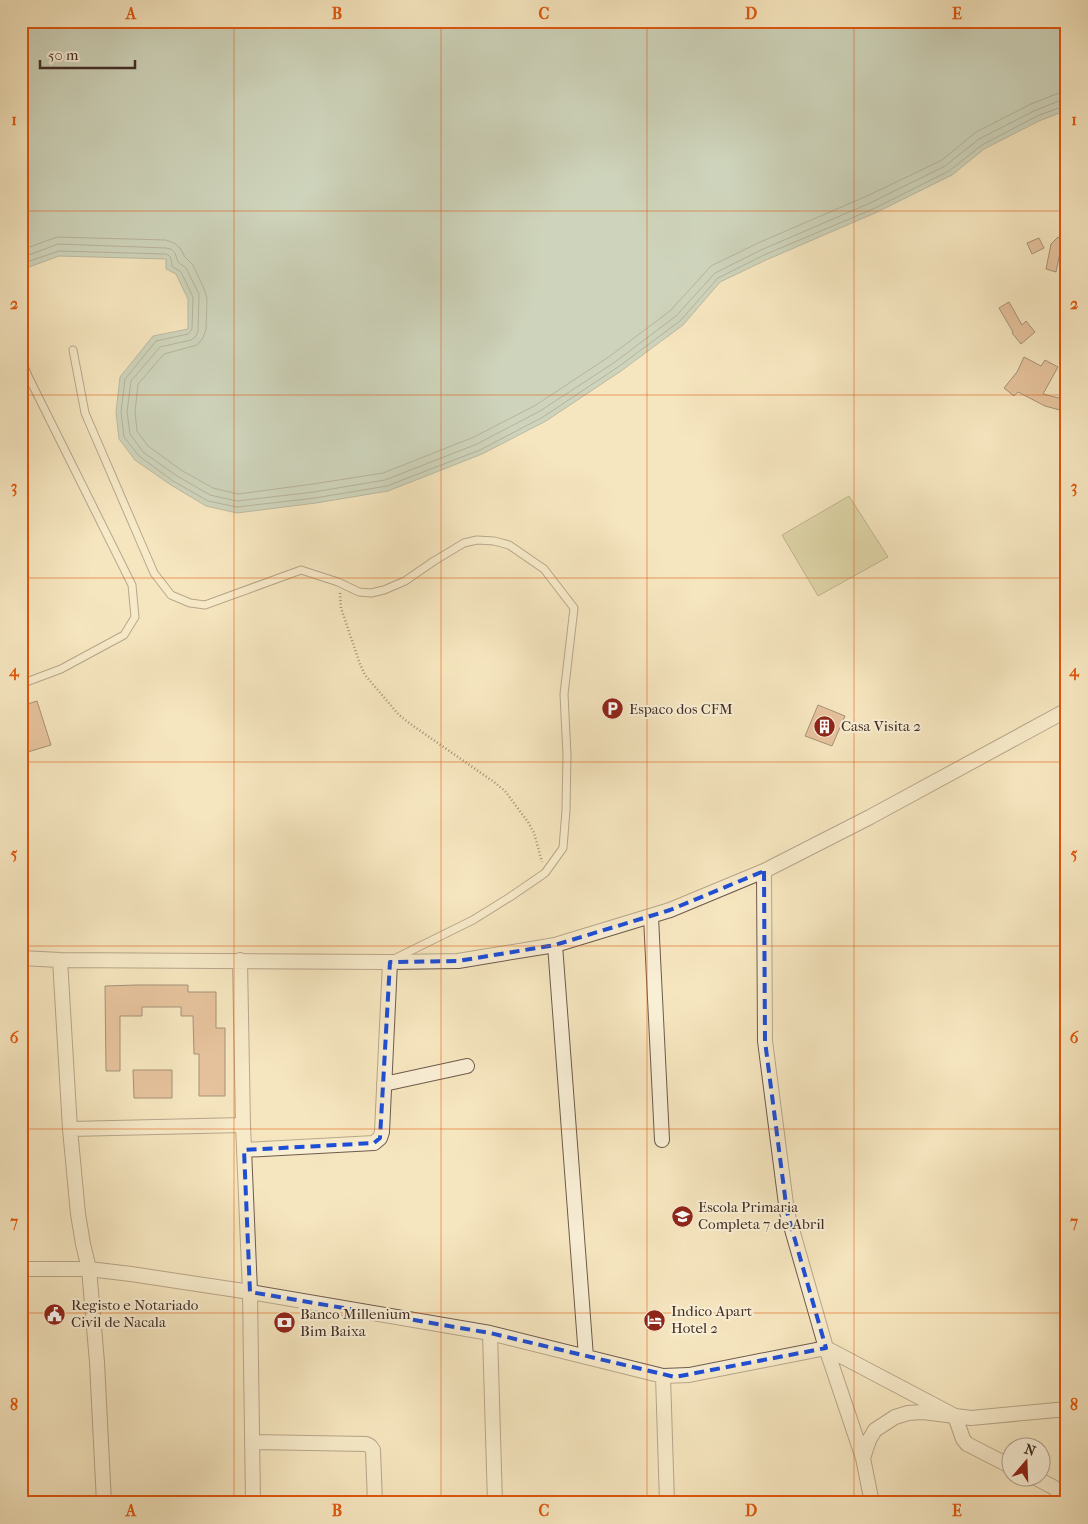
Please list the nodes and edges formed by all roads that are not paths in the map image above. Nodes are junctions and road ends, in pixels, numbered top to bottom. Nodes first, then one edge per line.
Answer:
1 (73, 350) dead end
2 (21, 359) edge
3 (24, 377) edge
4 (21, 684) edge
5 (1067, 710) edge
6 (764, 871) junction
7 (651, 917) junction
8 (555, 945) junction
9 (21, 958) edge
10 (60, 960) junction
11 (240, 960) junction
12 (390, 962) junction
13 (467, 1066) dead end
14 (384, 1084) junction
15 (243, 1125) junction
16 (70, 1129) junction
17 (662, 1140) dead end
18 (244, 1150) junction
19 (21, 1268) edge
20 (89, 1269) junction
21 (250, 1292) junction
22 (490, 1333) junction
23 (826, 1348) junction
24 (586, 1357) junction
25 (663, 1376) junction
26 (1067, 1408) edge
27 (955, 1416) junction
28 (252, 1442) junction
29 (863, 1458) junction
30 (1000, 1461) edge
31 (1050, 1485) edge
32 (1067, 1499) edge
33 (104, 1503) edge
34 (252, 1503) edge
35 (375, 1503) edge
36 (495, 1503) edge
37 (667, 1503) edge
38 (872, 1503) edge

1 - 12 lane
2 - 3 lane
3 - 4 lane
5 - 6 street
6 - 7 street
6 - 23 street
7 - 8 street
7 - 17 street
8 - 12 street
8 - 24 street
9 - 10 street
10 - 11 street
10 - 16 street
11 - 12 street
11 - 15 street
12 - 14 street
13 - 14 street
14 - 18 street
15 - 16 street
15 - 18 street
16 - 20 street
18 - 21 street
19 - 20 street
20 - 21 street
20 - 33 street
21 - 22 street
21 - 28 street
22 - 24 street
22 - 36 street
23 - 25 street
23 - 27 street
23 - 29 street
24 - 25 street
25 - 37 street
26 - 27 street
27 - 29 street
27 - 30 street
28 - 34 street
28 - 35 street
29 - 38 street
31 - 32 street

